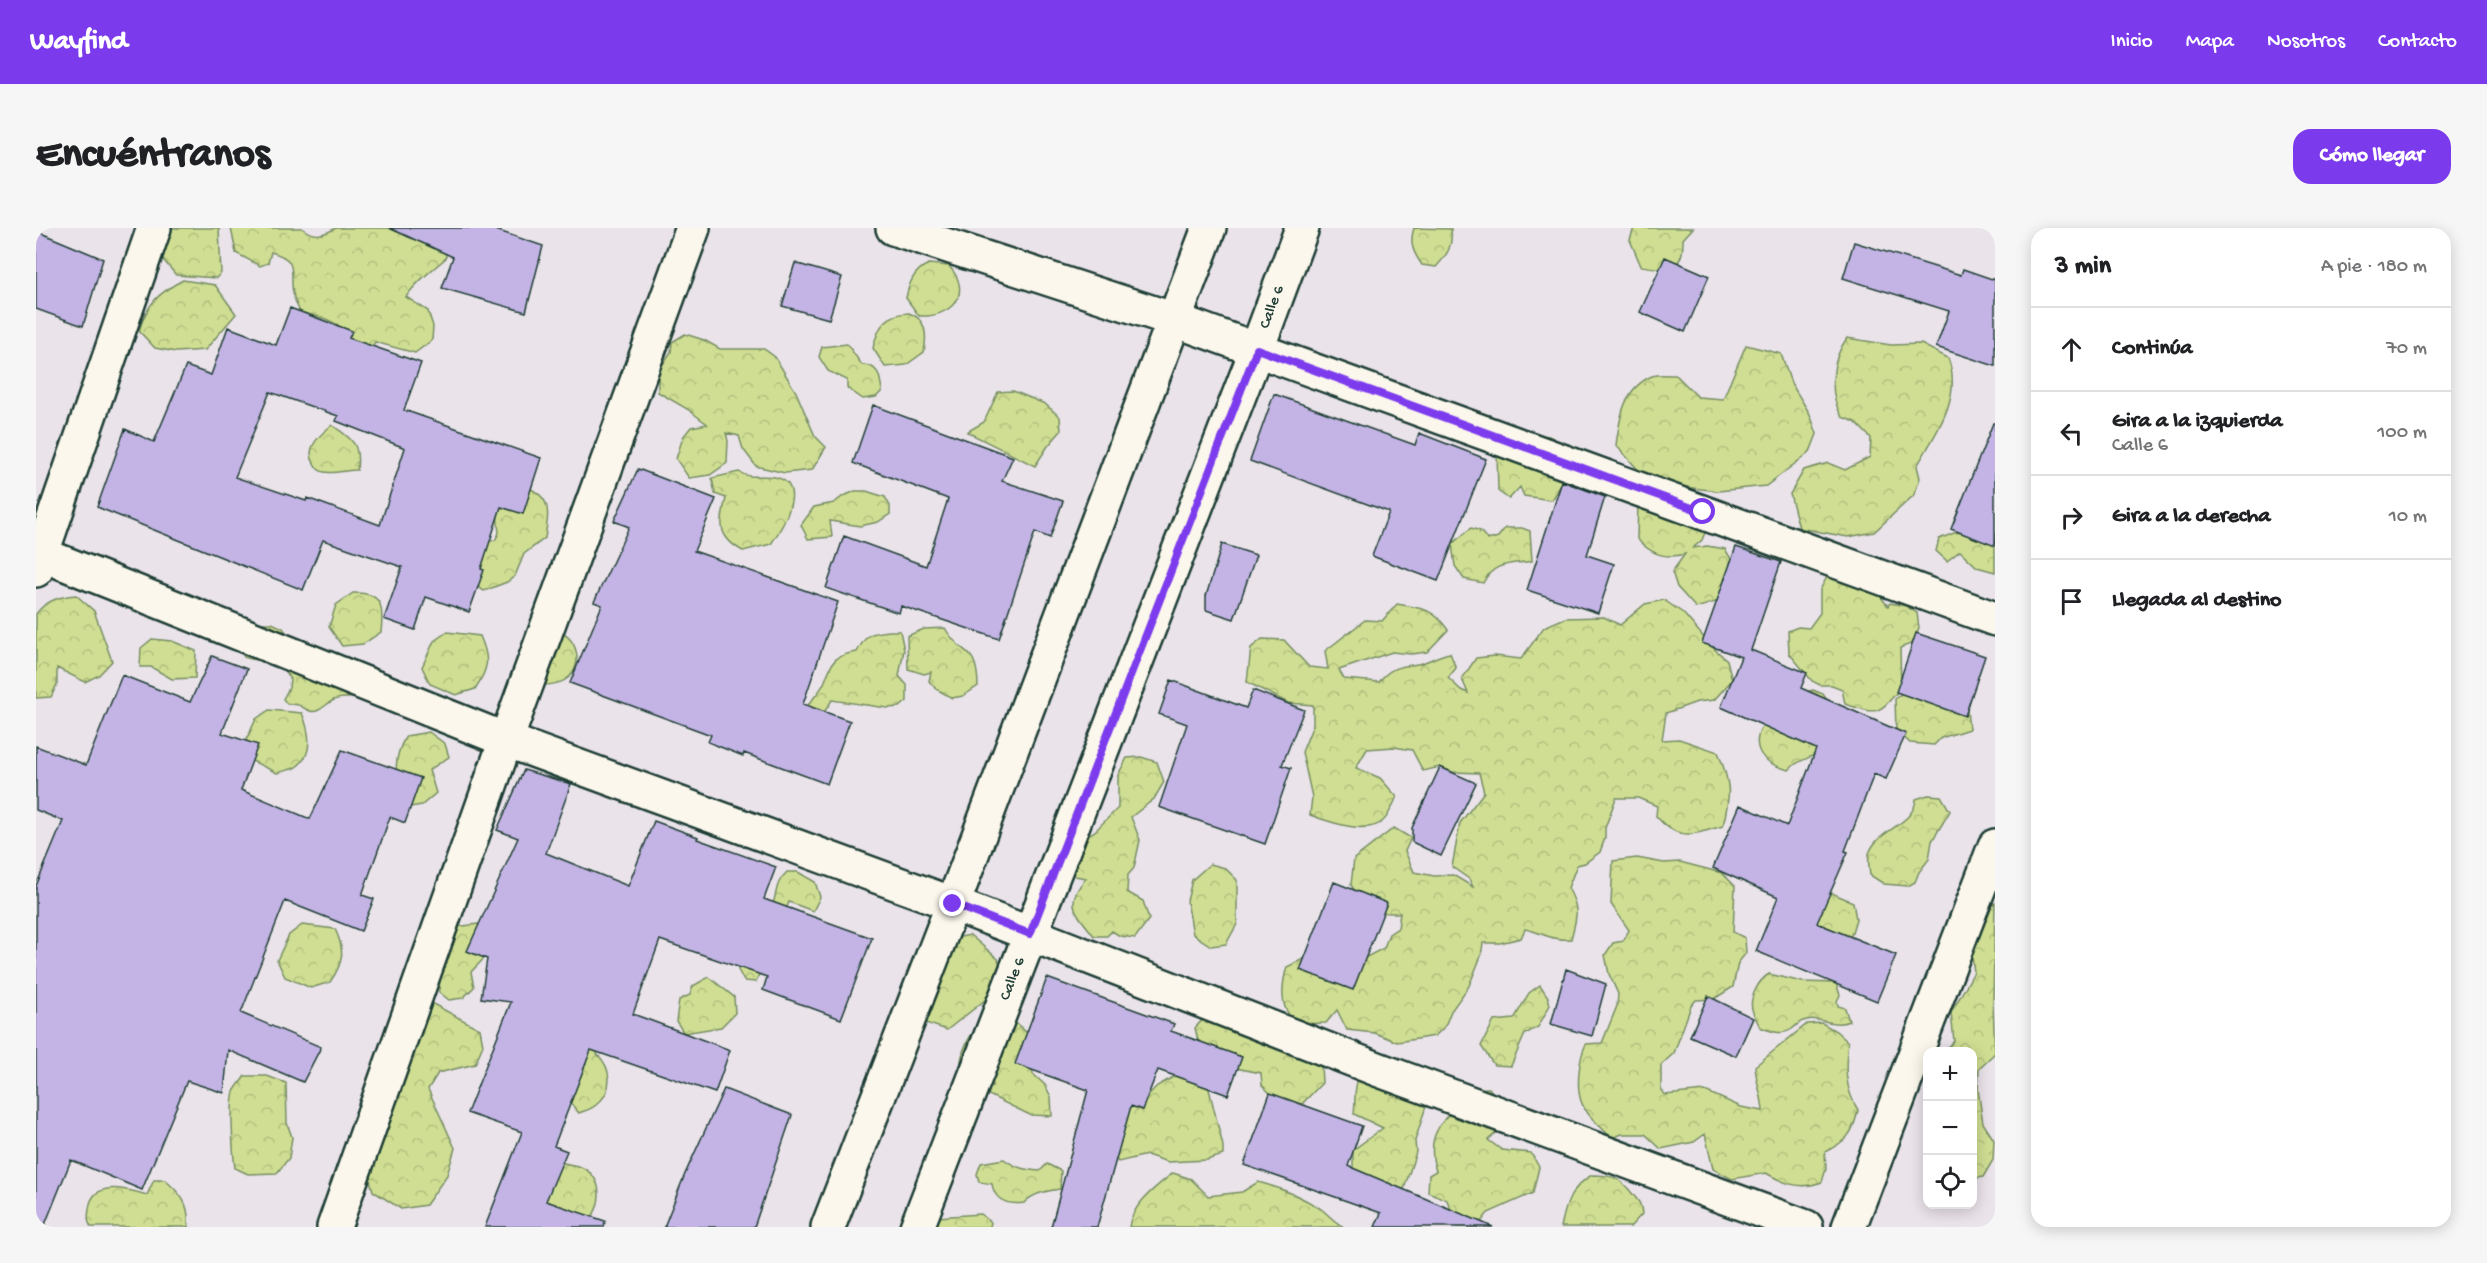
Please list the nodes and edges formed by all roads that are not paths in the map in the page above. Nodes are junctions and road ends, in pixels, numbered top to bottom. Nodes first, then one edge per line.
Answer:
1 (154, 228) edge
2 (693, 228) edge
3 (893, 228) edge
4 (1209, 228) edge
5 (1302, 228) edge
6 (1175, 320) junction
7 (1257, 349) junction
8 (38, 559) edge
9 (1995, 619) edge
10 (506, 740) junction
11 (1995, 846) edge
12 (953, 904) junction
13 (1030, 934) junction
14 (334, 1227) edge
15 (828, 1227) edge
16 (917, 1227) edge
17 (1806, 1227) edge
18 (1850, 1227) edge

1 - 8 street
2 - 10 street
3 - 6 street
4 - 6 street
5 - 7 street, Calle 6
6 - 7 street
6 - 12 street
7 - 9 street
7 - 13 street, Calle 6
8 - 10 street
10 - 12 street
10 - 14 street
11 - 18 street
12 - 13 street
12 - 15 street
13 - 16 street, Calle 6
13 - 17 street

